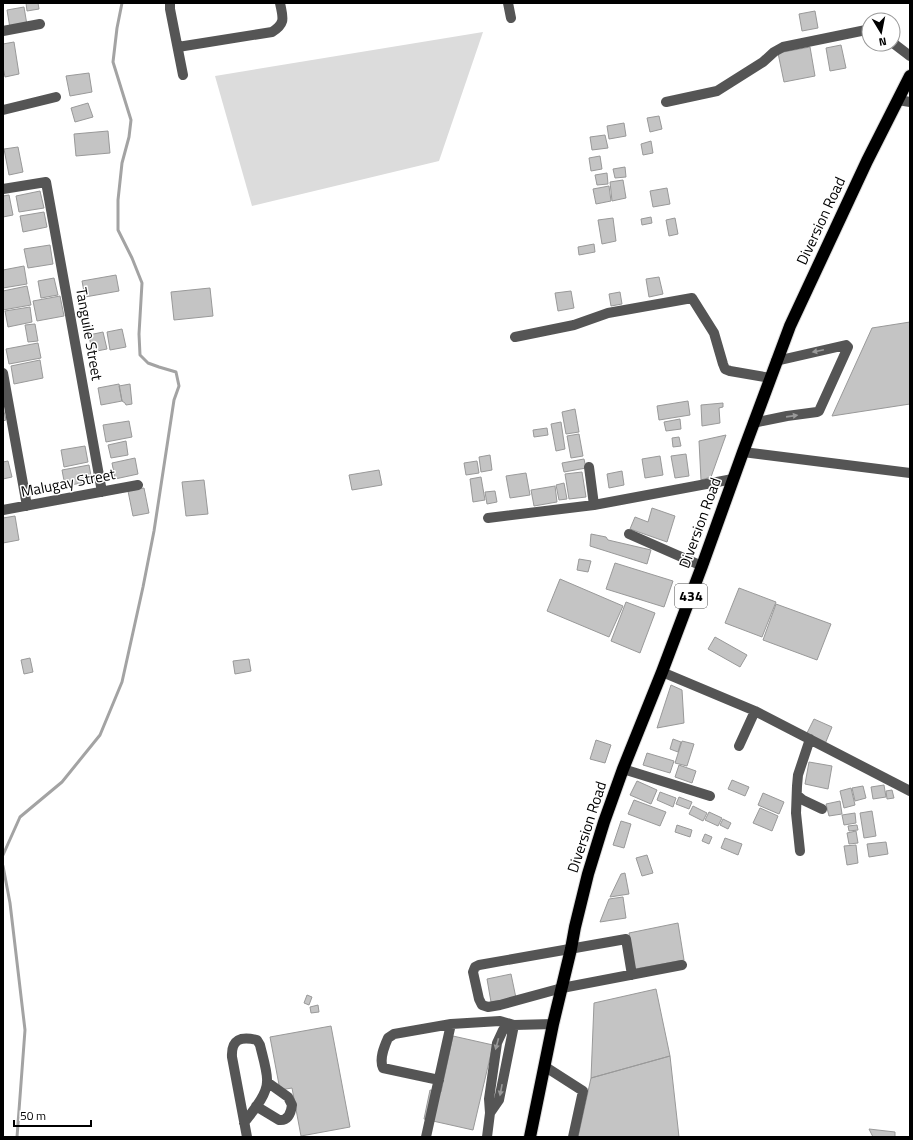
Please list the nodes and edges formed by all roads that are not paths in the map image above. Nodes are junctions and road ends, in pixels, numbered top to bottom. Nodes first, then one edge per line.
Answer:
1 (170, 3) edge
2 (280, 3) edge
3 (508, 3) edge
4 (511, 18) dead end
5 (40, 24) dead end
6 (3, 31) edge
7 (861, 31) edge
8 (178, 47) junction
9 (901, 49) edge
10 (910, 56) edge
11 (183, 75) dead end
12 (910, 76) edge
13 (56, 97) dead end
14 (904, 101) edge
15 (666, 102) dead end
16 (3, 110) edge
17 (3, 189) edge
18 (514, 337) dead end
19 (776, 361) junction
20 (3, 373) edge
21 (770, 378) junction
22 (753, 423) junction
23 (743, 452) junction
24 (589, 467) dead end
25 (910, 473) edge
26 (733, 479) junction
27 (138, 485) dead end
28 (102, 492) junction
29 (594, 505) junction
30 (27, 506) junction
31 (3, 510) edge
32 (488, 518) dead end
33 (629, 534) dead end
34 (702, 566) junction
35 (662, 672) junction
36 (755, 711) junction
37 (810, 739) junction
38 (739, 746) dead end
39 (623, 769) junction
40 (910, 791) edge
41 (797, 795) junction
42 (710, 796) dead end
43 (822, 809) dead end
44 (800, 851) dead end
45 (571, 949) junction
46 (682, 965) dead end
47 (632, 975) junction
48 (562, 988) junction
49 (451, 1024) junction
50 (514, 1024) junction
51 (553, 1024) junction
52 (544, 1066) junction
53 (439, 1080) junction
54 (267, 1082) junction
55 (256, 1106) junction
56 (244, 1123) junction
57 (247, 1137) edge
58 (426, 1137) edge
59 (487, 1137) edge
60 (530, 1137) edge
61 (573, 1137) edge

1 - 8 street
2 - 8 street
3 - 4 street
5 - 6 street
7 - 15 street
8 - 11 street
9 - 10 street
12 - 14 highway, Diversion Road / 434
13 - 16 street
14 - 19 highway, Diversion Road / 434
17 - 28 street, Tanguile Street
18 - 21 street
19 - 21 highway, Diversion Road / 434
22 -> 19 street
20 - 30 street
21 - 22 highway, Diversion Road / 434
22 - 23 highway, Diversion Road / 434
23 - 25 street
23 - 26 highway, Diversion Road / 434
24 - 29 street
26 - 29 street
26 - 34 highway, Diversion Road / 434
27 - 28 street, Malugay Street
28 - 30 street, Malugay Street
29 - 32 street
30 - 31 street, Malugay Street
33 - 34 street
34 - 35 highway, Diversion Road / 434
35 - 36 street
35 - 39 highway, Diversion Road / 434
36 - 37 street
36 - 38 street
37 - 40 street
37 - 41 street
39 - 42 street
39 - 45 highway, Diversion Road / 434
41 - 43 street
41 - 44 street
45 - 47 street
45 - 48 highway, Diversion Road / 434
45 - 48 street
46 - 47 street
47 - 48 street
48 - 51 highway, Diversion Road / 434
49 - 50 street
49 - 53 street
49 - 53 street
50 - 51 street
50 -> 59 street
51 - 52 highway, Diversion Road / 434
52 - 60 highway, Diversion Road / 434
52 - 61 street
53 - 58 street
54 - 55 street
54 - 55 street
54 - 56 street
55 - 56 street
56 - 57 street

